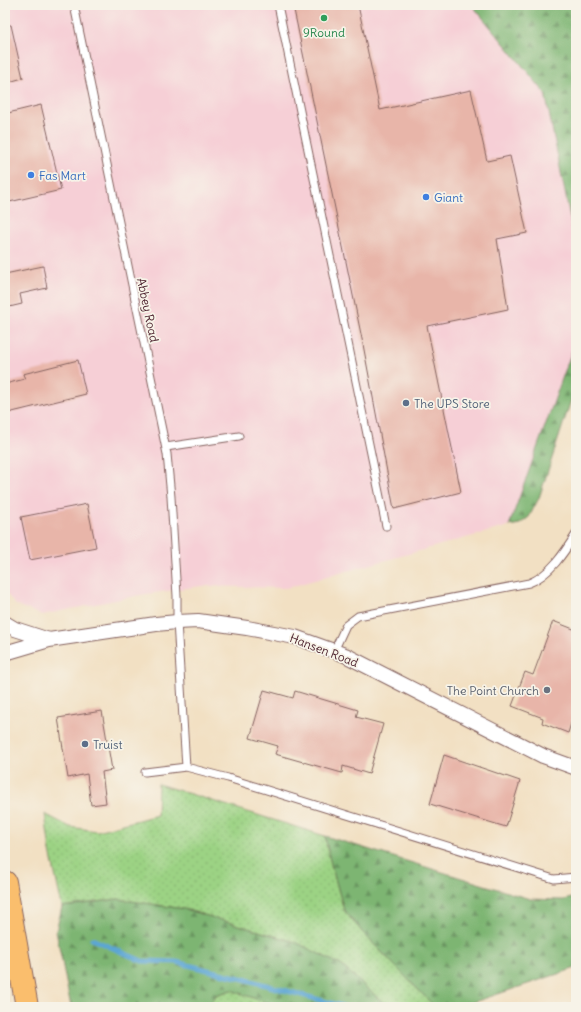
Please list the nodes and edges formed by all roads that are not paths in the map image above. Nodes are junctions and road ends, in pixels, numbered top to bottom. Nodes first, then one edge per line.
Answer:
1 (74, 5) edge
2 (278, 5) edge
3 (239, 436) dead end
4 (166, 447) junction
5 (386, 526) dead end
6 (576, 534) edge
7 (574, 542) edge
8 (177, 622) junction
9 (5, 623) edge
10 (49, 640) junction
11 (334, 651) junction
12 (5, 653) edge
13 (186, 767) junction
14 (576, 768) edge
15 (145, 772) dead end
16 (576, 877) edge
17 (5, 882) edge
18 (27, 1007) edge

1 - 4 lane, Abbey Road
2 - 5 lane
3 - 4 lane
4 - 8 lane, Abbey Road
6 - 7 lane
7 - 11 lane
8 - 10 street, Hansen Road
8 - 11 street, Hansen Road
8 - 13 lane, Abbey Road
9 - 10 street
10 - 12 street, Hansen Road
11 - 14 street, Hansen Road
13 - 15 lane
13 - 16 lane
17 - 18 highway

